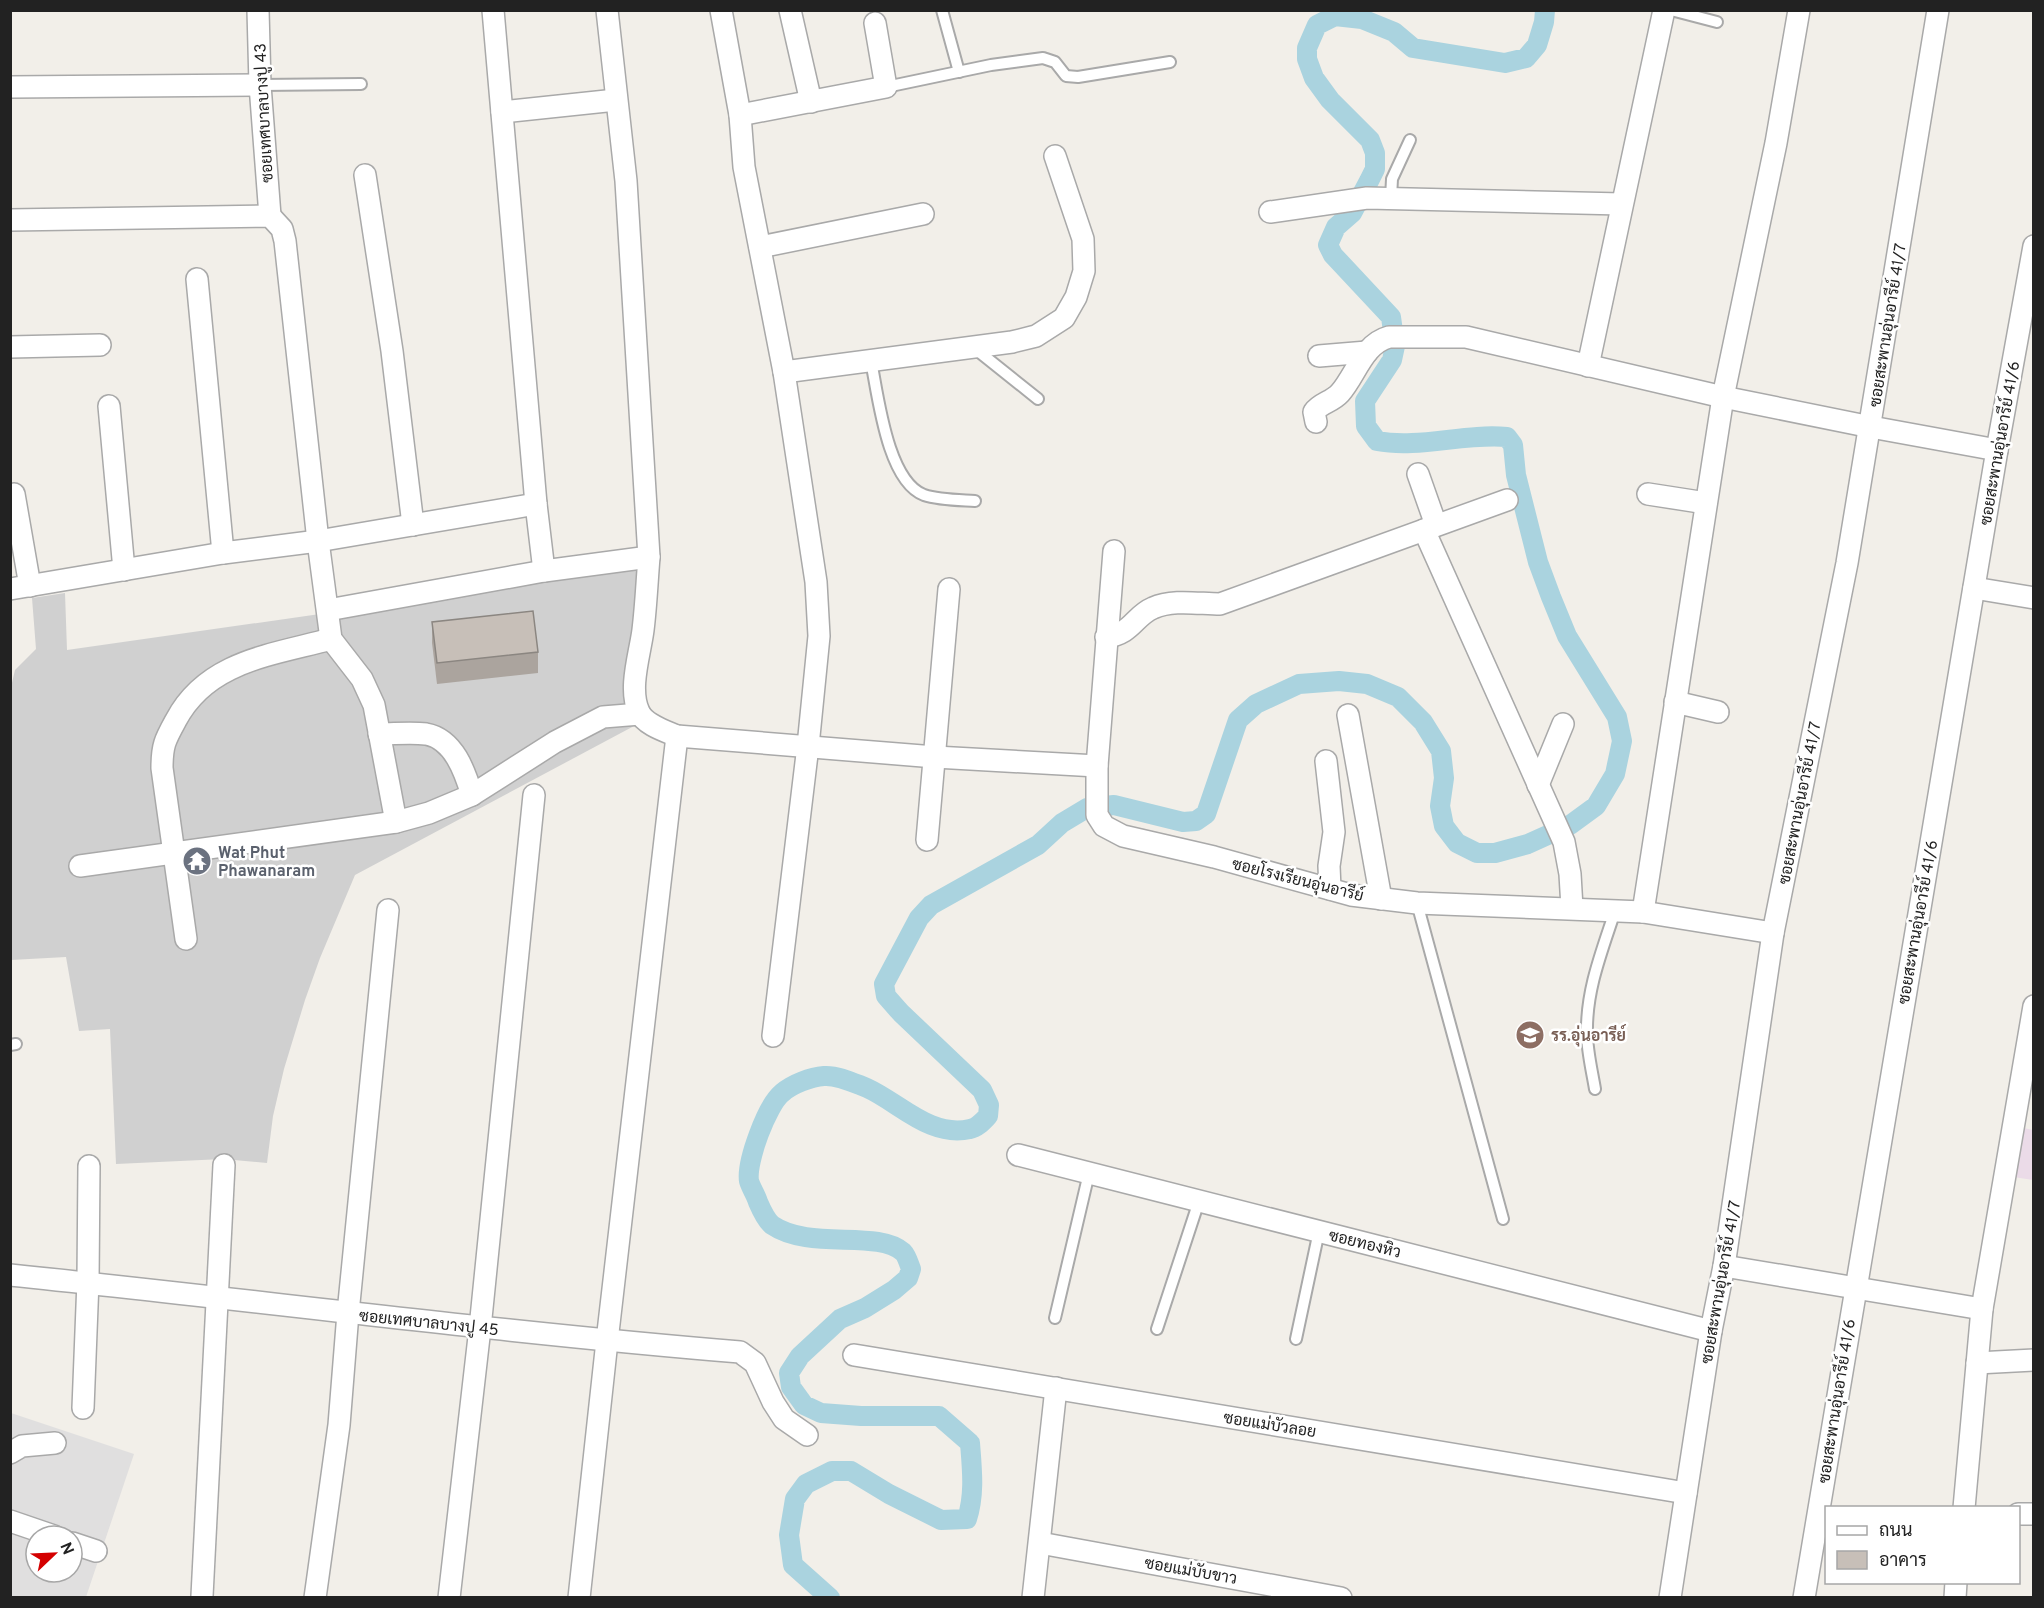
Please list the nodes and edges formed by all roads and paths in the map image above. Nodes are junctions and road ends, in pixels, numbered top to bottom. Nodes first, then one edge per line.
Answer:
1 (258, 10) edge
2 (493, 10) edge
3 (607, 10) edge
4 (721, 10) edge
5 (790, 10) edge
6 (942, 10) edge
7 (1664, 10) edge
8 (1671, 10) edge
9 (1799, 10) edge
10 (1938, 10) edge
11 (1717, 22) dead end
12 (875, 23) dead end
13 (1170, 62) dead end
14 (959, 72) junction
15 (260, 84) junction
16 (361, 84) dead end
17 (10, 87) edge
18 (886, 87) junction
19 (616, 100) junction
20 (812, 102) junction
21 (502, 112) junction
22 (740, 115) junction
23 (1410, 140) dead end
24 (1054, 156) dead end
25 (365, 175) dead end
26 (1391, 198) junction
27 (1622, 204) junction
28 (1270, 212) dead end
29 (923, 214) dead end
30 (270, 216) junction
31 (10, 220) edge
32 (2034, 246) edge
33 (760, 247) junction
34 (196, 279) dead end
35 (100, 345) dead end
36 (10, 347) edge
37 (973, 347) junction
38 (1367, 352) junction
39 (1319, 356) dead end
40 (871, 361) junction
41 (1588, 366) junction
42 (784, 372) junction
43 (1724, 397) junction
44 (1038, 399) dead end
45 (109, 406) dead end
46 (1316, 422) dead end
47 (1870, 427) junction
48 (1997, 450) junction
49 (1418, 474) dead end
50 (14, 494) dead end
51 (1648, 494) dead end
52 (1507, 500) dead end
53 (975, 501) dead end
54 (1706, 503) junction
55 (536, 504) junction
56 (413, 525) junction
57 (1430, 528) junction
58 (318, 541) junction
59 (1114, 551) dead end
60 (223, 553) junction
61 (649, 556) junction
62 (124, 570) junction
63 (544, 571) junction
64 (20, 588) edge
65 (1974, 588) junction
66 (949, 589) dead end
67 (2034, 598) edge
68 (328, 610) junction
69 (1106, 637) junction
70 (331, 639) junction
71 (1675, 702) junction
72 (1718, 712) dead end
73 (640, 714) junction
74 (1348, 715) dead end
75 (1563, 724) dead end
76 (379, 734) junction
77 (677, 736) junction
78 (808, 746) junction
79 (935, 757) junction
80 (1326, 761) dead end
81 (1097, 765) junction
82 (1538, 786) junction
83 (472, 795) junction
84 (534, 795) dead end
85 (396, 822) junction
86 (927, 840) dead end
87 (173, 853) junction
88 (81, 867) dead end
89 (1329, 889) junction
90 (1381, 899) junction
91 (1417, 903) junction
92 (1572, 908) junction
93 (388, 910) dead end
94 (1616, 910) junction
95 (1643, 912) junction
96 (1773, 933) junction
97 (186, 939) dead end
98 (2034, 1006) edge
99 (773, 1036) dead end
100 (1595, 1089) dead end
101 (1018, 1155) dead end
102 (224, 1165) dead end
103 (89, 1166) dead end
104 (1089, 1173) junction
105 (1199, 1201) junction
106 (1503, 1220) dead end
107 (1319, 1231) junction
108 (1724, 1266) junction
109 (10, 1275) edge
110 (88, 1281) junction
111 (1855, 1289) junction
112 (218, 1298) junction
113 (1982, 1309) junction
114 (348, 1313) junction
115 (1055, 1318) dead end
116 (480, 1328) junction
117 (1157, 1329) dead end
118 (1711, 1331) junction
119 (1296, 1339) dead end
120 (607, 1341) junction
121 (854, 1355) dead end
122 (2034, 1360) edge
123 (1977, 1363) junction
124 (1056, 1388) junction
125 (83, 1408) dead end
126 (807, 1435) dead end
127 (55, 1443) dead end
128 (10, 1453) edge
129 (1686, 1492) junction
130 (1964, 1506) edge
131 (1040, 1543) junction
132 (84, 1546) edge
133 (96, 1551) dead end
134 (202, 1596) edge
135 (315, 1598) edge
136 (449, 1598) edge
137 (579, 1598) edge
138 (1033, 1598) edge
139 (1341, 1598) edge
140 (1670, 1598) edge
141 (1804, 1598) edge

1 - 15 street, ซอยเทศบาลบางปู 43
2 - 21 street
3 - 19 street
4 - 22 street
5 - 20 street
6 - 14 lane
7 - 27 street
8 - 11 lane
9 - 43 street
10 - 47 street, ซอยสะพานอุ่นอารีย์ 41/7
12 - 18 street
13 - 14 lane
14 - 18 lane
15 - 16 lane
15 - 17 street
15 - 30 street, ซอยเทศบาลบางปู 43
18 - 20 street
19 - 21 street
19 - 61 street
20 - 22 street
21 - 55 street
22 - 33 street
23 - 26 lane
24 - 37 street
25 - 56 street
26 - 27 street
26 - 28 street
27 - 41 street
29 - 33 street
30 - 31 street
30 - 58 street
32 - 48 street, ซอยสะพานอุ่นอารีย์ 41/6
33 - 42 street
34 - 60 street
35 - 36 street
37 - 40 street
37 - 44 lane
38 - 39 street
38 - 41 street
38 - 46 street
40 - 42 street
40 - 53 lane
41 - 43 street
42 - 78 street
43 - 47 street
43 - 54 street
45 - 62 street
47 - 48 street
47 - 96 street, ซอยสะพานอุ่นอารีย์ 41/7
48 - 65 street, ซอยสะพานอุ่นอารีย์ 41/6
49 - 57 street
50 - 64 street
51 - 54 street
52 - 57 street
54 - 71 street
55 - 56 street
55 - 63 street
56 - 58 street
57 - 69 street
57 - 82 street
58 - 60 street
58 - 68 street
59 - 69 street, ซอยโรงเรียนอุ่นอารีย์
60 - 62 street
61 - 63 street
61 - 73 street
62 - 64 street
63 - 68 street
65 - 67 street
65 - 111 street, ซอยสะพานอุ่นอารีย์ 41/6
66 - 79 street
68 - 70 street
69 - 81 street, ซอยโรงเรียนอุ่นอารีย์
70 - 76 street
70 - 87 street
71 - 72 street
71 - 95 street
73 - 77 street
73 - 83 street
74 - 90 street
75 - 82 street
76 - 83 street
76 - 85 street
77 - 78 street
77 - 120 street
78 - 79 street
78 - 99 street
79 - 81 street
79 - 86 street
80 - 89 street
81 - 89 street, ซอยโรงเรียนอุ่นอารีย์
82 - 92 street
83 - 85 street
84 - 116 street
85 - 87 street
87 - 88 street
87 - 97 street
89 - 90 street, ซอยโรงเรียนอุ่นอารีย์
90 - 91 street, ซอยโรงเรียนอุ่นอารีย์
91 - 92 street, ซอยโรงเรียนอุ่นอารีย์
91 - 106 lane
92 - 94 street, ซอยโรงเรียนอุ่นอารีย์
93 - 114 street
94 - 95 street, ซอยโรงเรียนอุ่นอารีย์
94 - 100 lane
95 - 96 street, ซอยโรงเรียนอุ่นอารีย์
96 - 108 street, ซอยสะพานอุ่นอารีย์ 41/7
98 - 113 street
101 - 104 street, ซอยทองหิว
102 - 112 street
103 - 110 street
104 - 105 street, ซอยทองหิว
104 - 115 lane
105 - 107 street, ซอยทองหิว
105 - 117 lane
107 - 118 street, ซอยทองหิว
107 - 119 lane
108 - 111 street
108 - 118 street, ซอยสะพานอุ่นอารีย์ 41/7
109 - 110 street, ซอยเทศบาลบางปู 45
110 - 112 street, ซอยเทศบาลบางปู 45
110 - 125 street
111 - 113 street
111 - 141 street, ซอยสะพานอุ่นอารีย์ 41/6
112 - 114 street, ซอยเทศบาลบางปู 45
112 - 134 street
113 - 123 street
114 - 116 street, ซอยเทศบาลบางปู 45
114 - 135 street
116 - 120 street, ซอยเทศบาลบางปู 45
116 - 136 street
118 - 129 street, ซอยสะพานอุ่นอารีย์ 41/7
120 - 126 street, ซอยเทศบาลบางปู 45
120 - 137 street
121 - 124 street, ซอยแม่บัวลอย
122 - 123 street
123 - 130 street
124 - 129 street, ซอยแม่บัวลอย
124 - 131 street
127 - 128 street
129 - 140 street, ซอยสะพานอุ่นอารีย์ 41/7
131 - 138 street
131 - 139 street, ซอยแม่บับขาว
132 - 133 street

